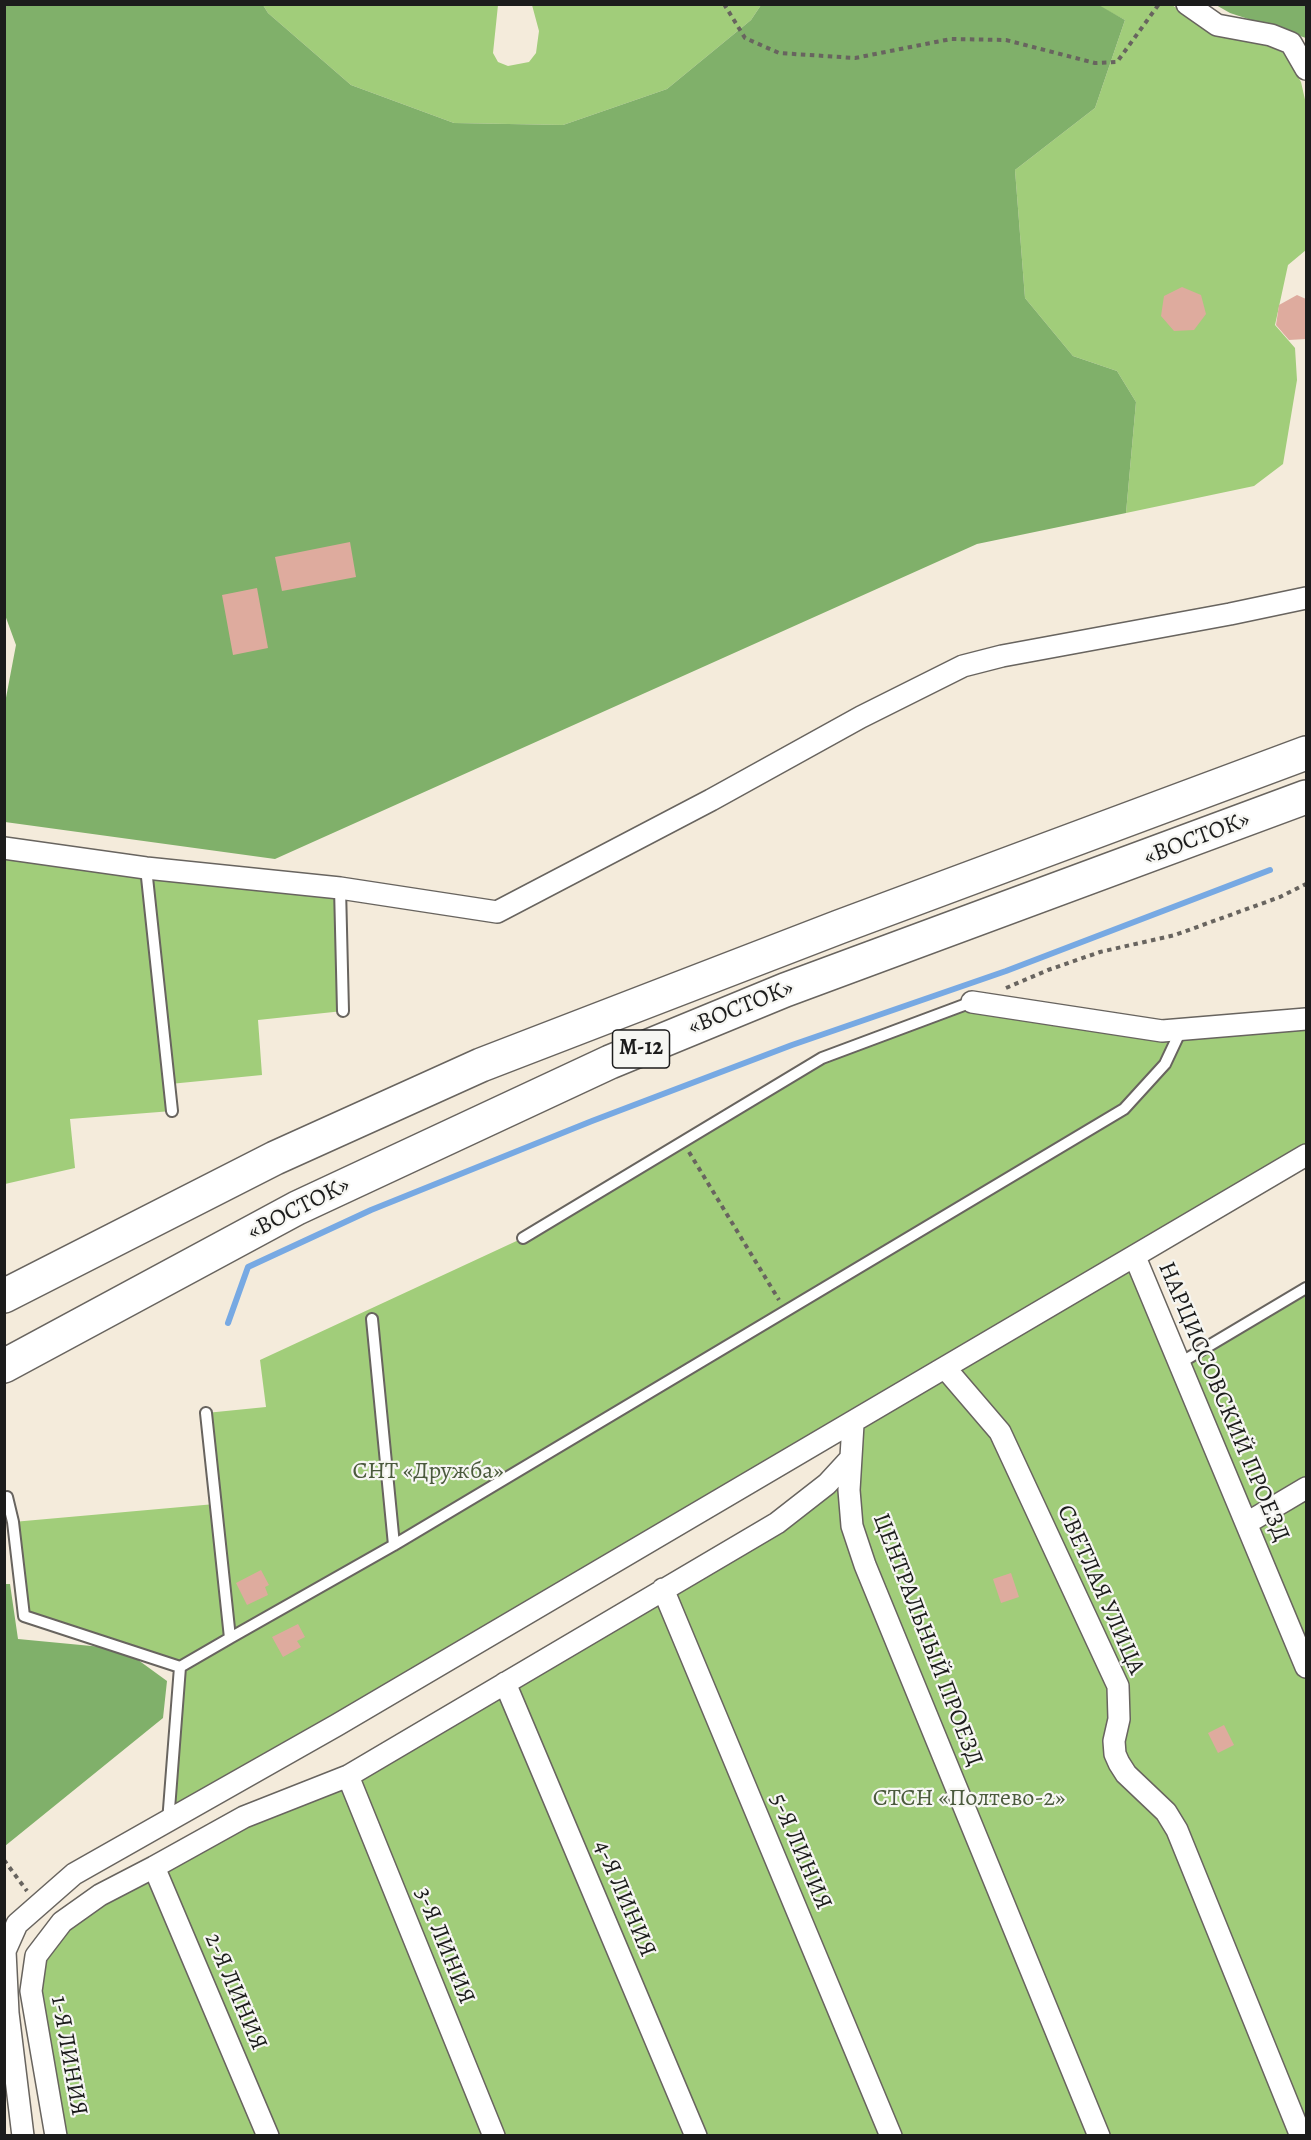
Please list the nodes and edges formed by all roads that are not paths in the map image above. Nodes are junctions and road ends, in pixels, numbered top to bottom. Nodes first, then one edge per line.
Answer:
1 (1187, 4) edge
2 (1306, 69) edge
3 (1306, 598) edge
4 (1306, 753) edge
5 (1306, 797) edge
6 (4, 848) edge
7 (146, 868) junction
8 (340, 888) junction
9 (972, 1002) joint
10 (343, 1011) dead end
11 (1306, 1019) edge
12 (1181, 1030) junction
13 (172, 1110) dead end
14 (1306, 1155) edge
15 (523, 1238) dead end
16 (1135, 1257) junction
17 (1306, 1288) edge
18 (4, 1296) edge
19 (372, 1319) dead end
20 (1180, 1363) junction
21 (4, 1366) edge
22 (945, 1369) junction
23 (206, 1413) dead end
24 (852, 1424) junction
25 (850, 1459) junction
26 (1306, 1488) edge
27 (7, 1497) dead end
28 (1246, 1523) junction
29 (394, 1545) junction
30 (663, 1589) junction
31 (230, 1638) junction
32 (1306, 1666) edge
33 (180, 1667) junction
34 (505, 1683) junction
35 (348, 1776) junction
36 (168, 1822) junction
37 (154, 1867) junction
38 (23, 2136) edge
39 (56, 2136) edge
40 (268, 2136) edge
41 (494, 2136) edge
42 (696, 2136) edge
43 (891, 2136) edge
44 (1099, 2136) edge
45 (1301, 2136) edge

1 - 2 street
3 - 8 street
4 - 18 highway, «ВОСТОК» / М-12
5 - 21 highway, «ВОСТОК» / М-12
6 - 7 street
7 - 8 street
7 - 13 lane
8 - 10 lane
9 - 12 street
9 - 15 lane
11 - 12 street
12 - 29 lane
14 - 16 street
16 - 20 street, НАРЦИССОВСКИЙ ПРОЕЗД
16 - 22 street
17 - 20 lane
19 - 29 lane
20 - 28 street, НАРЦИССОВСКИЙ ПРОЕЗД
22 - 24 street
22 - 45 street, СВЕТЛАЯ УЛИЦА
23 - 31 lane
24 - 25 street, ЦЕНТРАЛЬНЫЙ ПРОЕЗД
24 - 36 street
25 - 30 street, 1-Я ЛИНИЯ
25 - 44 street, ЦЕНТРАЛЬНЫЙ ПРОЕЗД
26 - 28 street
27 - 33 lane
28 - 32 street, НАРЦИССОВСКИЙ ПРОЕЗД
29 - 31 lane
30 - 34 street, 1-Я ЛИНИЯ
30 - 43 street, 5-Я ЛИНИЯ
31 - 33 lane
33 - 36 lane
34 - 35 street, 1-Я ЛИНИЯ
34 - 42 street, 4-Я ЛИНИЯ
35 - 37 street, 1-Я ЛИНИЯ
35 - 41 street, 3-Я ЛИНИЯ
36 - 38 street
37 - 39 street, 1-Я ЛИНИЯ
37 - 40 street, 2-Я ЛИНИЯ

